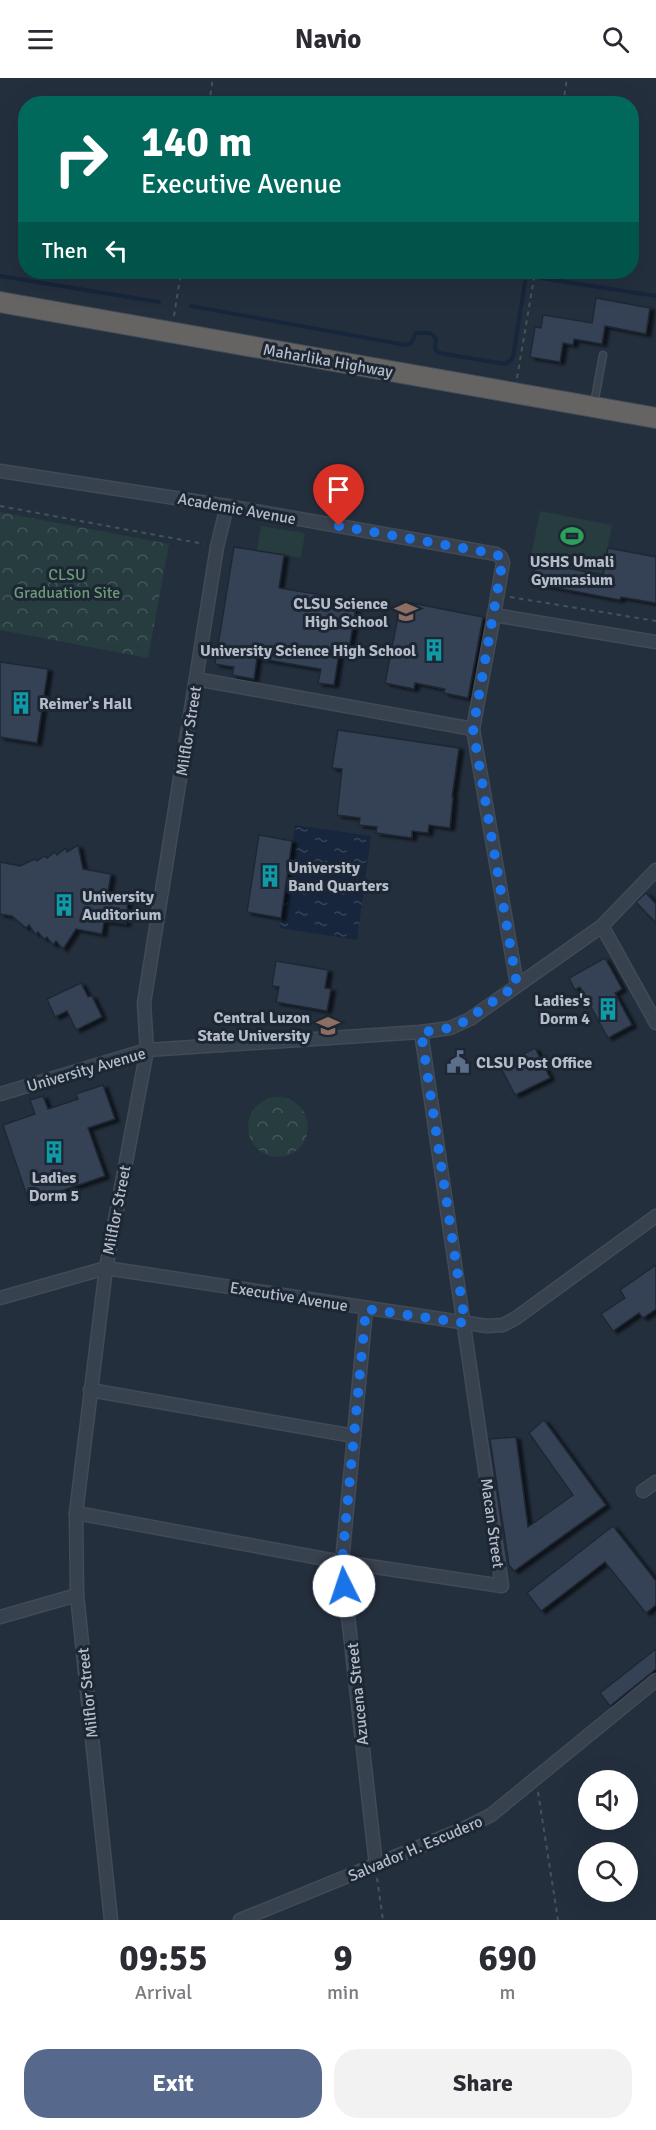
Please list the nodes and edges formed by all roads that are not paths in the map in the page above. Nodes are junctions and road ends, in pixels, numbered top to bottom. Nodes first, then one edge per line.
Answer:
1 (0, 302) edge
2 (603, 355) dead end
3 (594, 407) junction
4 (656, 418) edge
5 (0, 471) edge
6 (227, 506) junction
7 (494, 615) junction
8 (656, 642) edge
9 (196, 680) junction
10 (473, 729) junction
11 (656, 870) edge
12 (602, 926) junction
13 (517, 985) junction
14 (656, 1023) edge
15 (421, 1032) junction
16 (147, 1050) junction
17 (0, 1094) edge
18 (656, 1216) edge
19 (105, 1268) junction
20 (0, 1298) edge
21 (366, 1309) junction
22 (465, 1323) junction
23 (90, 1390) junction
24 (354, 1436) junction
25 (656, 1482) edge
26 (643, 1491) dead end
27 (75, 1513) junction
28 (342, 1562) junction
29 (77, 1595) junction
30 (0, 1617) edge
31 (656, 1680) edge
32 (376, 1865) junction
33 (111, 1920) edge
34 (240, 1920) edge

1 - 3 highway, Maharlika Highway
2 - 3 lane
3 - 4 highway, Maharlika Highway
5 - 6 street, Academic Avenue
6 - 7 street, Academic Avenue
6 - 9 street, Milflor Street
7 - 8 street
7 - 10 street, Academic Avenue
9 - 10 street
9 - 16 street, Milflor Street
10 - 13 street
11 - 12 street, University Avenue
12 - 13 street, University Avenue
12 - 14 street
13 - 15 street, University Avenue
15 - 16 street, University Avenue
15 - 22 street, Macan Street
16 - 17 street, University Avenue
16 - 19 street, Milflor Street
18 - 22 street, Executive Avenue
19 - 20 street, Executive Avenue
19 - 21 street, Executive Avenue
19 - 23 street, Milflor Street
21 - 22 street, Executive Avenue
21 - 24 street, Azucena Street
22 - 28 street, Macan Street
23 - 24 street
23 - 27 street, Milflor Street
24 - 28 street, Azucena Street
25 - 26 street
27 - 28 street, Macan Street
27 - 29 street, Milflor Street
28 - 32 street, Azucena Street
29 - 30 street
29 - 33 street, Milflor Street
31 - 32 street, Salvador H. Escudero
32 - 34 street, Salvador H. Escudero

